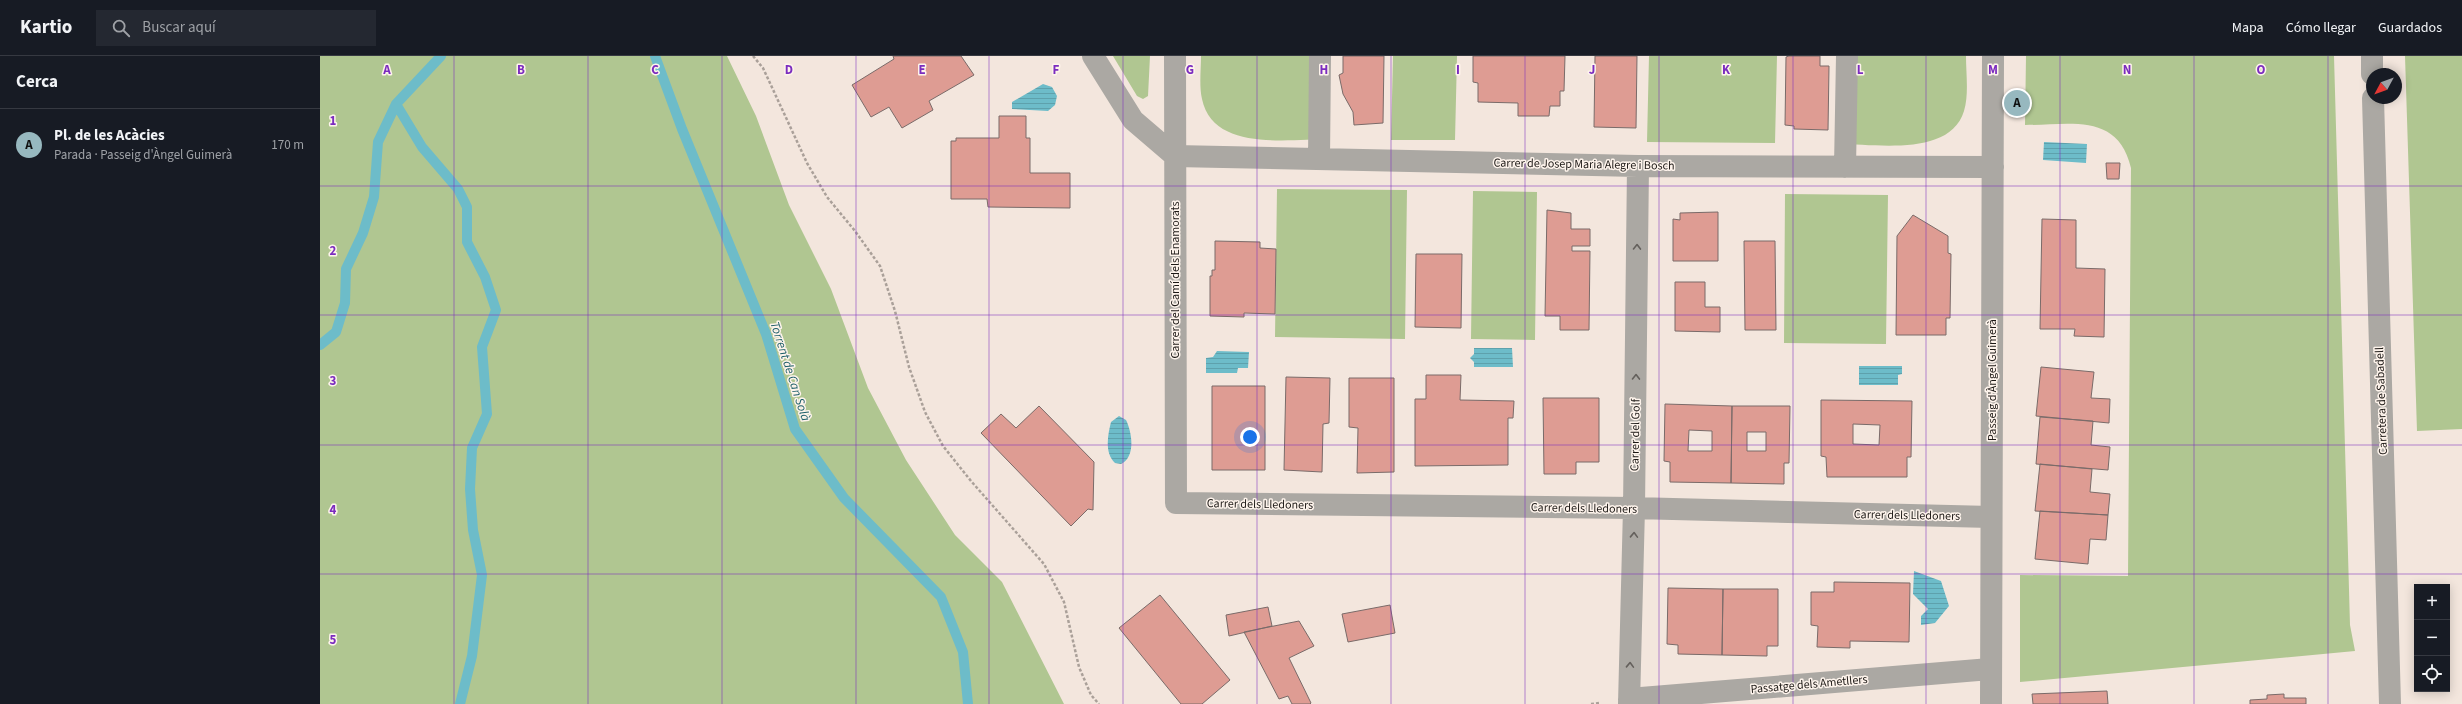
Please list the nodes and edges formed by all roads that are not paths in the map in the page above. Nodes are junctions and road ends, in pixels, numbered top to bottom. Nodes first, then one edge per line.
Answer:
1 (1093, 56) edge
2 (1175, 56) edge
3 (1320, 56) edge
4 (1847, 56) edge
5 (1993, 56) edge
6 (2372, 56) edge
7 (2372, 68) edge
8 (2373, 104) edge
9 (1175, 156) junction
10 (1319, 159) junction
11 (1638, 166) junction
12 (1846, 167) junction
13 (1993, 167) junction
14 (1176, 503) joint
15 (1634, 508) junction
16 (1991, 517) junction
17 (1990, 669) junction
18 (1629, 702) edge
19 (1991, 704) edge
20 (2390, 704) edge

1 - 9 street
2 - 9 street, Carrer del Camí dels Enamorats
3 - 10 street
4 - 12 street
5 - 13 street, Passeig d'Àngel Guimerà
6 - 7 street
8 - 20 street, Carretera de Sabadell
9 - 10 street, Carrer de Josep Maria Alegre i Bosch
9 - 14 street, Carrer del Camí dels Enamorats
10 - 11 street, Carrer de Josep Maria Alegre i Bosch
11 - 12 street, Carrer de Josep Maria Alegre i Bosch
15 -> 11 street, Carrer del Golf
12 - 13 street, Carrer de Josep Maria Alegre i Bosch
13 - 16 street, Passeig d'Àngel Guimerà
14 - 15 street, Carrer dels Lledoners
15 - 16 street, Carrer dels Lledoners
18 -> 15 street, Carrer del Golf
16 - 17 street, Passeig d'Àngel Guimerà
17 - 18 street, Passatge dels Ametllers
17 - 19 street, Passeig d'Àngel Guimerà

